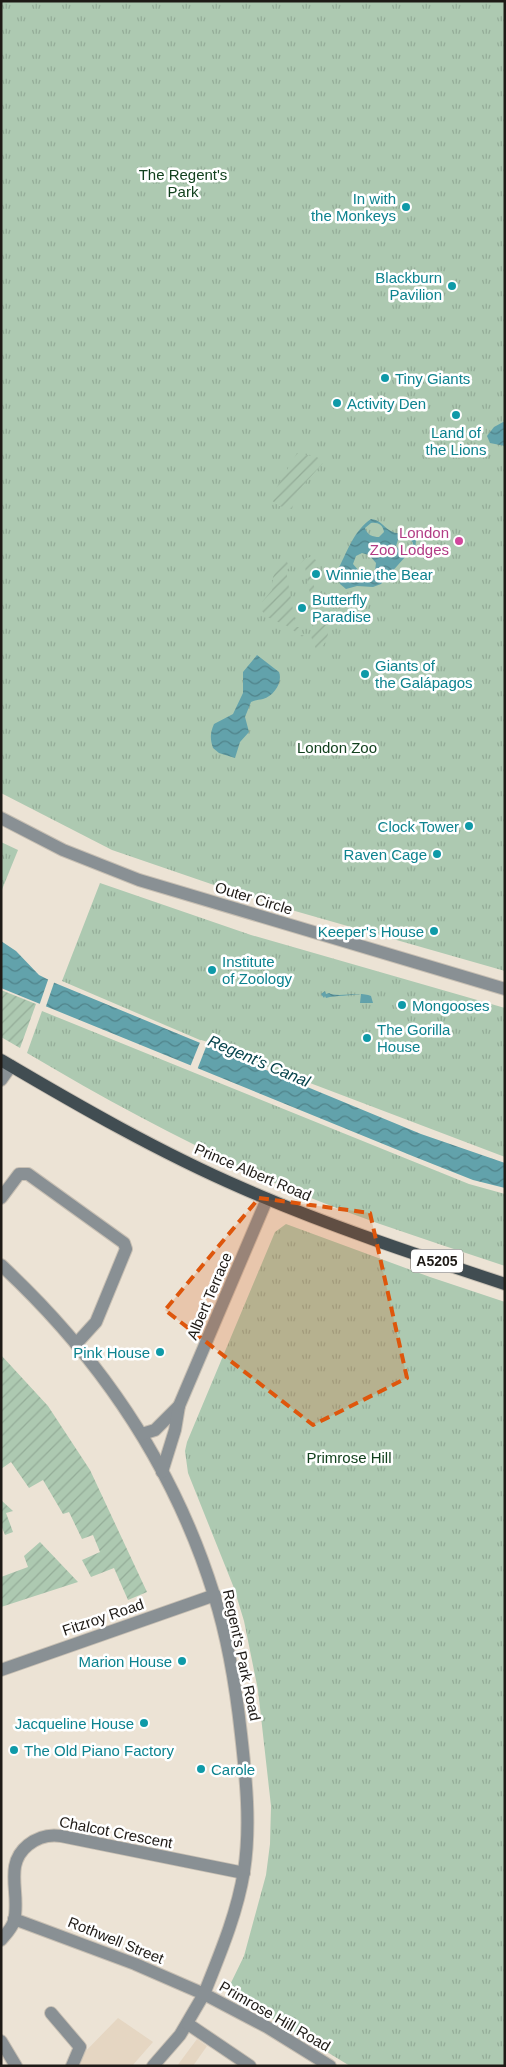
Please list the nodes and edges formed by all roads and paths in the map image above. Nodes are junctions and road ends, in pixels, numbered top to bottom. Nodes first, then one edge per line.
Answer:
1 (1, 818) edge
2 (505, 989) edge
3 (6, 1063) edge
4 (1, 1080) edge
5 (1, 1198) edge
6 (267, 1199) junction
7 (1, 1265) edge
8 (505, 1284) edge
9 (76, 1344) junction
10 (179, 1406) junction
11 (142, 1434) junction
12 (162, 1472) junction
13 (215, 1595) junction
14 (1, 1670) edge
15 (244, 1873) junction
16 (14, 1919) junction
17 (1, 1940) edge
18 (204, 1994) junction
19 (51, 2013) dead end
20 (188, 2024) junction
21 (1, 2041) edge
22 (16, 2066) edge
23 (72, 2066) edge
24 (154, 2066) edge
25 (250, 2066) edge
26 (330, 2066) edge

1 - 2 street, Outer Circle
3 - 4 street
3 - 6 main road, Prince Albert Road / A5205
5 - 9 street
6 - 8 main road, Prince Albert Road / A5205
6 - 10 street, Albert Terrace
7 - 9 street, Regent's Park Road
9 - 11 street, Regent's Park Road
10 - 11 street, Albert Terrace
10 - 12 street, Albert Terrace
11 - 12 street, Regent's Park Road
12 - 13 street, Regent's Park Road
13 - 14 street, Fitzroy Road
13 - 15 street, Regent's Park Road
15 - 16 street, Chalcot Crescent
15 - 18 street, Regent's Park Road
16 - 17 street
16 - 18 street, Rothwell Street
18 - 20 street, Regent's Park Road
18 - 26 street, Primrose Hill Road
19 - 23 street
20 - 24 street, Regent's Park Road
20 - 25 street
21 - 22 street

